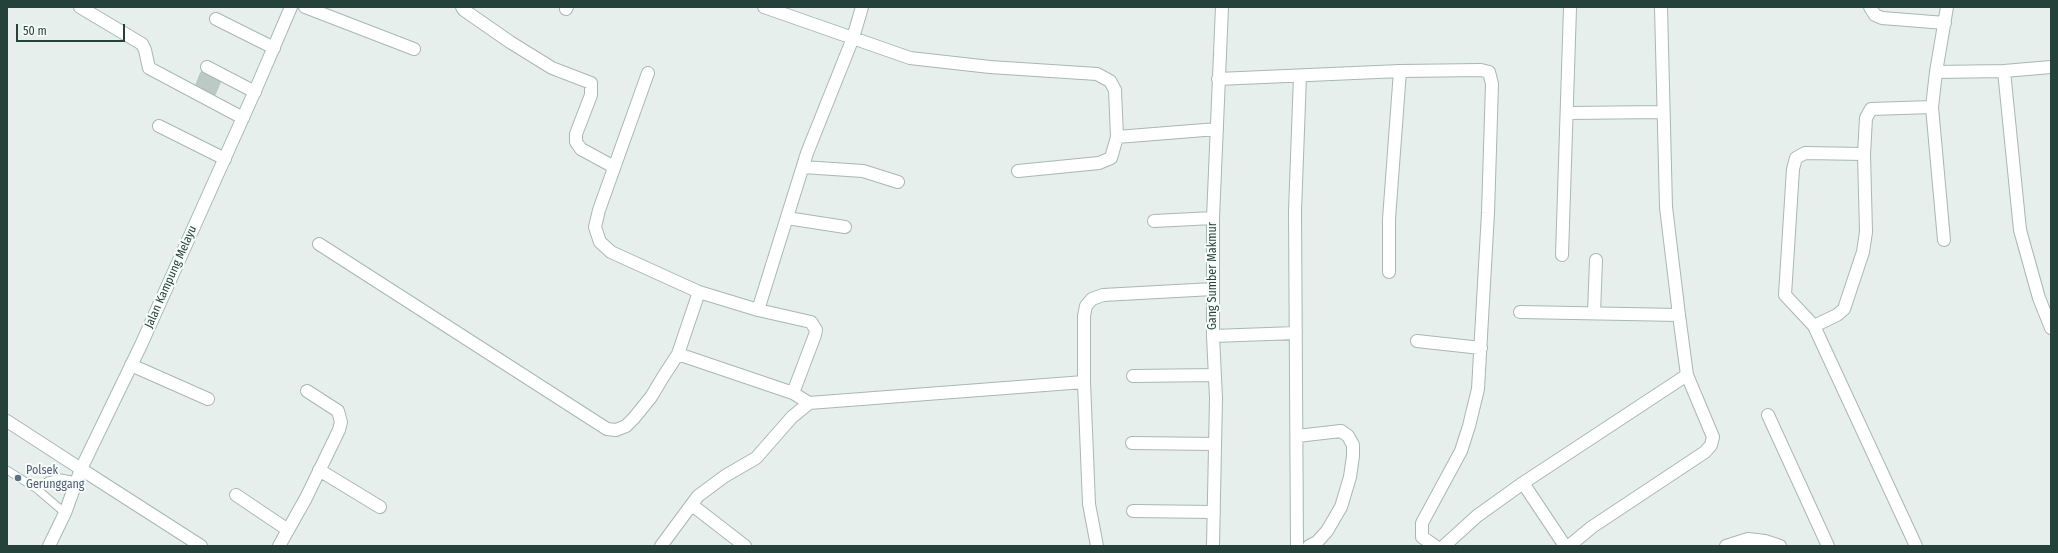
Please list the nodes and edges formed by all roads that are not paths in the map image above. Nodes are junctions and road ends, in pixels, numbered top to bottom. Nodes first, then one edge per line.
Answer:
1 (80, 7) edge
2 (291, 7) edge
3 (305, 7) edge
4 (462, 7) edge
5 (764, 7) edge
6 (862, 7) edge
7 (1222, 7) edge
8 (1661, 7) edge
9 (1870, 7) edge
10 (1947, 7) edge
11 (1570, 8) edge
12 (216, 19) dead end
13 (1945, 23) junction
14 (853, 38) junction
15 (274, 48) junction
16 (414, 49) dead end
17 (206, 67) dead end
18 (2051, 67) edge
19 (1400, 71) junction
20 (2004, 71) junction
21 (1936, 72) junction
22 (648, 73) dead end
23 (1300, 76) junction
24 (1218, 79) junction
25 (255, 92) junction
26 (1932, 107) junction
27 (1663, 112) junction
28 (1567, 113) junction
29 (243, 118) junction
30 (158, 126) dead end
31 (1217, 129) junction
32 (1117, 137) junction
33 (1864, 154) junction
34 (225, 159) junction
35 (803, 166) junction
36 (614, 167) junction
37 (1018, 171) dead end
38 (898, 182) dead end
39 (787, 218) junction
40 (1213, 218) junction
41 (1154, 221) dead end
42 (845, 227) dead end
43 (1944, 240) dead end
44 (319, 244) dead end
45 (1562, 255) dead end
46 (1596, 260) dead end
47 (1389, 272) dead end
48 (1213, 288) junction
49 (699, 292) junction
50 (758, 310) junction
51 (1520, 312) dead end
52 (1594, 313) junction
53 (1679, 314) junction
54 (1814, 326) junction
55 (2051, 328) edge
56 (1296, 333) junction
57 (1213, 336) junction
58 (1417, 340) dead end
59 (1481, 348) junction
60 (678, 354) junction
61 (131, 365) junction
62 (1215, 375) junction
63 (1687, 375) junction
64 (1133, 376) dead end
65 (1084, 382) junction
66 (307, 391) dead end
67 (793, 393) junction
68 (208, 399) dead end
69 (809, 402) junction
70 (1768, 415) dead end
71 (7, 421) edge
72 (1297, 436) junction
73 (1132, 444) dead end
74 (1215, 444) junction
75 (81, 469) junction
76 (7, 470) edge
77 (319, 470) junction
78 (76, 482) junction
79 (1523, 483) junction
80 (37, 488) junction
81 (236, 495) dead end
82 (692, 504) junction
83 (380, 507) dead end
84 (1132, 511) dead end
85 (1214, 512) junction
86 (65, 513) junction
87 (288, 530) junction
88 (49, 546) edge
89 (200, 546) edge
90 (279, 546) edge
91 (661, 546) edge
92 (745, 546) edge
93 (1096, 546) edge
94 (1213, 546) edge
95 (1297, 546) edge
96 (1309, 546) edge
97 (1435, 546) edge
98 (1444, 546) edge
99 (1565, 546) edge
100 (1569, 546) edge
101 (1726, 546) edge
102 (1780, 546) edge
103 (1828, 546) edge
104 (1916, 546) edge

1 - 29 street
2 - 15 street, Jalan Kampung Melayu
3 - 16 street
4 - 36 street
5 - 14 street
6 - 14 street
7 - 24 street, Gang Sumber Makmur
8 - 27 street
9 - 13 street
10 - 13 street
11 - 28 street
12 - 15 street
13 - 21 street
14 - 32 street
14 - 35 street
15 - 25 street, Jalan Kampung Melayu
17 - 25 street
18 - 20 street
19 - 23 street
19 - 47 street
19 - 59 street
20 - 21 street
20 - 55 street
21 - 26 street
22 - 36 street
23 - 24 street
23 - 56 street
24 - 31 street, Gang Sumber Makmur
25 - 29 street, Jalan Kampung Melayu
26 - 33 street
26 - 43 street
27 - 28 street
27 - 53 street
28 - 45 street
29 - 34 street, Jalan Kampung Melayu
30 - 34 street
31 - 32 street
31 - 40 street, Gang Sumber Makmur
32 - 37 street
33 - 54 street
33 - 54 street
34 - 61 street, Jalan Kampung Melayu
35 - 38 street
35 - 39 street
36 - 49 street
39 - 42 street
39 - 50 street
40 - 41 street
40 - 48 street, Gang Sumber Makmur
44 - 60 street
46 - 52 street
48 - 57 street, Gang Sumber Makmur
48 - 65 street
49 - 50 street
49 - 60 street
50 - 67 street
51 - 52 street
52 - 53 street
53 - 63 street
54 - 104 street
56 - 57 street
56 - 72 street
57 - 62 street, Gang Sumber Makmur
58 - 59 street
59 - 97 street
60 - 67 street
61 - 68 street
61 - 75 street, Jalan Kampung Melayu
62 - 64 street
62 - 74 street, Gang Sumber Makmur
63 - 79 street
63 - 100 street
65 - 69 street
65 - 93 street
66 - 77 street
67 - 69 street
69 - 82 street
70 - 103 street
71 - 75 street
72 - 95 street
72 - 96 street
73 - 74 street
74 - 85 street, Gang Sumber Makmur
75 - 78 street, Jalan Kampung Melayu
75 - 89 street
76 - 80 lane
77 - 83 street
77 - 87 street
78 - 80 lane
78 - 86 street, Jalan Kampung Melayu
79 - 98 street
79 - 99 street
80 - 86 lane
81 - 87 street
82 - 91 street
82 - 92 street
84 - 85 street
85 - 94 street, Gang Sumber Makmur
86 - 88 street, Jalan Kampung Melayu
87 - 90 street
101 - 102 street

